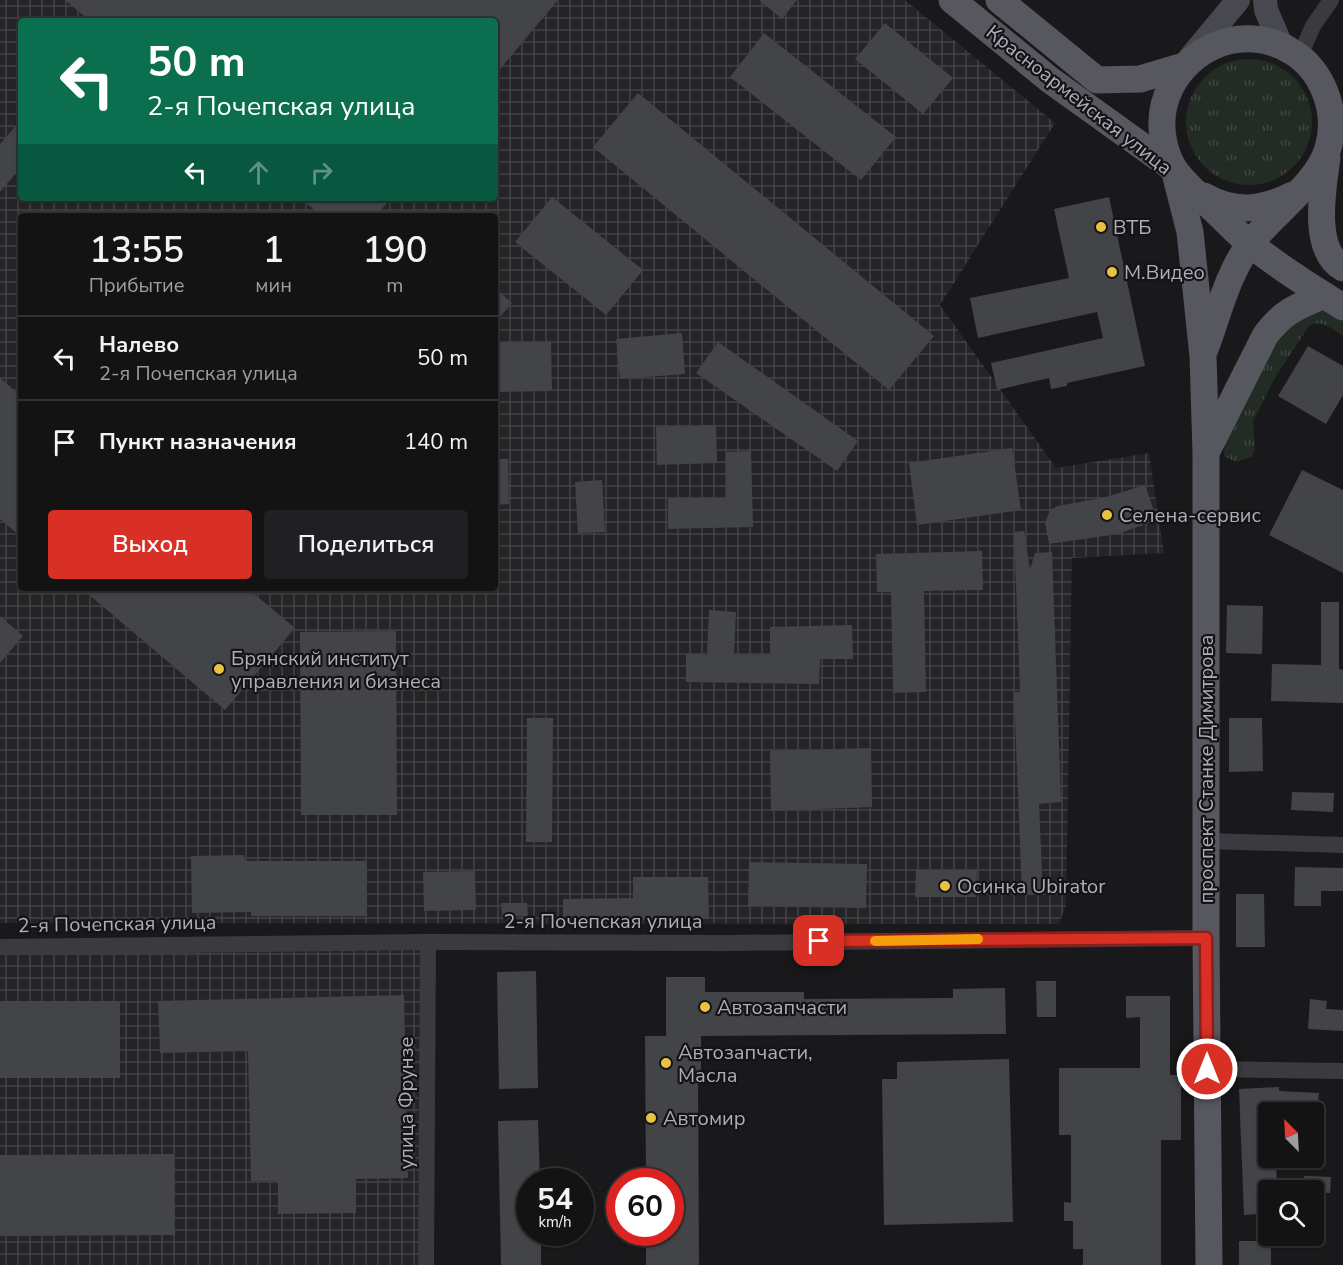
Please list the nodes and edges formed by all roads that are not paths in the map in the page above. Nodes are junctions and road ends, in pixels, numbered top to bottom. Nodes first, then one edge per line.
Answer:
1 (952, 0) edge
2 (999, 0) edge
3 (1238, 0) edge
4 (1266, 0) edge
5 (1331, 0) edge
6 (1290, 52) junction
7 (1184, 66) junction
8 (1328, 148) junction
9 (1174, 170) junction
10 (1193, 190) junction
11 (1297, 193) junction
12 (1250, 244) junction
13 (1339, 266) edge
14 (1334, 301) edge
15 (1203, 356) junction
16 (1206, 453) junction
17 (1207, 841) junction
18 (1343, 845) edge
19 (1206, 938) junction
20 (428, 942) junction
21 (0, 946) edge
22 (1207, 1069) junction
23 (1343, 1071) edge
24 (426, 1265) edge
25 (1209, 1265) edge

1 - 9 main road, Красноармейская улица
2 - 7 main road, Красноармейская улица
3 - 7 main road
4 - 6 main road
5 - 6 street
6 - 7 main road
6 - 8 main road
7 - 9 main road
8 - 11 main road
8 - 13 main road
9 - 10 main road
9 - 15 main road, Красноармейская улица
10 - 11 main road
10 - 12 main road
11 - 12 main road
12 - 14 main road
12 - 15 main road
14 - 16 main road, проспект Станке Димитрова
15 - 16 main road, проспект Станке Димитрова
16 - 17 main road, проспект Станке Димитрова
17 - 18 street
17 - 19 main road, проспект Станке Димитрова
19 - 20 street, 2-я Почепская улица
19 - 22 main road, проспект Станке Димитрова
20 - 21 street, 2-я Почепская улица
20 - 24 street, улица Фрунзе
22 - 23 street
22 - 25 main road, проспект Станке Димитрова

